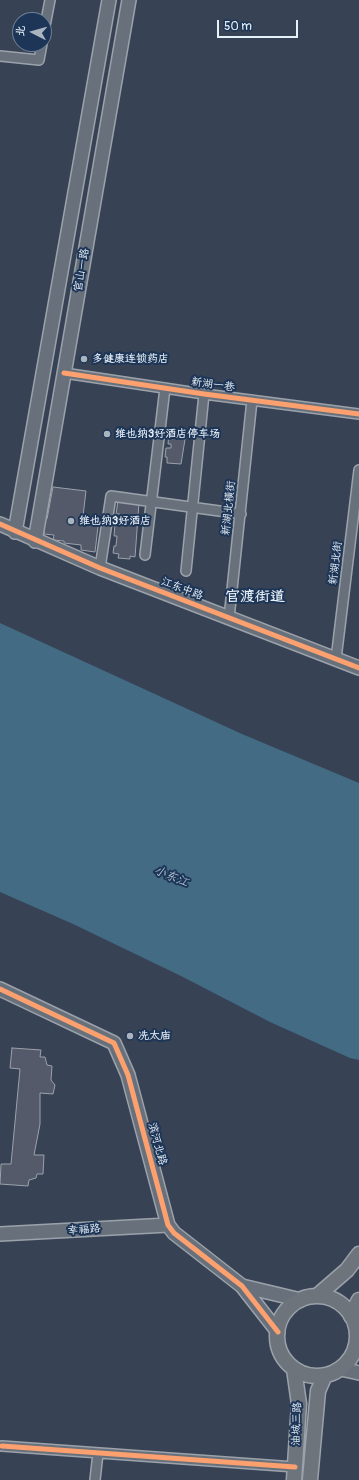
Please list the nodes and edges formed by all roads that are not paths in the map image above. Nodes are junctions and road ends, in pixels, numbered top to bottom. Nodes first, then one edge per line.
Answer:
1 (50, 0) edge
2 (108, 0) edge
3 (129, 0) edge
4 (48, 12) edge
5 (40, 52) edge
6 (0, 56) edge
7 (64, 373) junction
8 (165, 388) junction
9 (204, 394) junction
10 (252, 400) junction
11 (359, 414) edge
12 (27, 460) junction
13 (48, 464) junction
14 (359, 470) edge
15 (151, 502) junction
16 (192, 507) junction
17 (241, 514) junction
18 (0, 524) edge
19 (15, 532) junction
20 (35, 541) junction
21 (145, 555) dead end
22 (100, 568) junction
23 (186, 571) dead end
24 (229, 618) junction
25 (336, 659) junction
26 (359, 668) edge
27 (0, 989) edge
28 (168, 1225) junction
29 (0, 1234) edge
30 (359, 1254) edge
31 (242, 1286) junction
32 (317, 1296) junction
33 (301, 1300) junction
34 (359, 1300) edge
35 (351, 1316) junction
36 (278, 1332) junction
37 (358, 1342) edge
38 (294, 1369) junction
39 (340, 1369) junction
40 (359, 1373) edge
41 (325, 1375) junction
42 (2, 1446) dead end
43 (98, 1453) junction
44 (294, 1474) edge
45 (96, 1480) edge
46 (310, 1480) edge

1 - 4 street
2 - 12 street, 官山一路
3 - 7 street, 官山一路
5 - 6 street
7 - 8 street, 新湖一巷
7 - 13 street, 官山一路
8 - 9 street, 新湖一巷
8 - 15 street
9 - 10 street, 新湖一巷
9 - 16 street
10 - 11 street, 新湖一巷
10 - 17 street, 新湖北横街
12 - 13 street
12 - 19 street, 官山一路
13 - 20 street, 官山一路
14 - 25 street, 新湖北街
15 - 16 street
15 - 21 street
15 - 22 street
16 - 17 street
16 - 23 street
17 - 24 street, 新湖北横街
18 - 19 street, 江东中路
19 - 20 street, 江东中路
20 - 22 street, 江东中路
22 - 24 street, 江东中路
24 - 25 street, 江东中路
25 - 26 street, 江东中路
27 - 28 street, 滨河北路
28 - 29 street, 幸福路
28 - 31 street, 滨河北路
30 - 32 main road
31 - 33 street, 滨河北路
31 - 36 street, 滨河北路
32 - 33 main road
32 - 35 main road
33 - 36 main road
34 - 35 main road
35 - 37 main road
36 - 38 main road
37 - 39 main road
38 - 41 main road
38 - 44 main road, 油城三路
39 - 40 street
39 - 41 main road
41 - 46 main road, 油城三路
42 - 43 street
43 - 44 street
43 - 45 street

